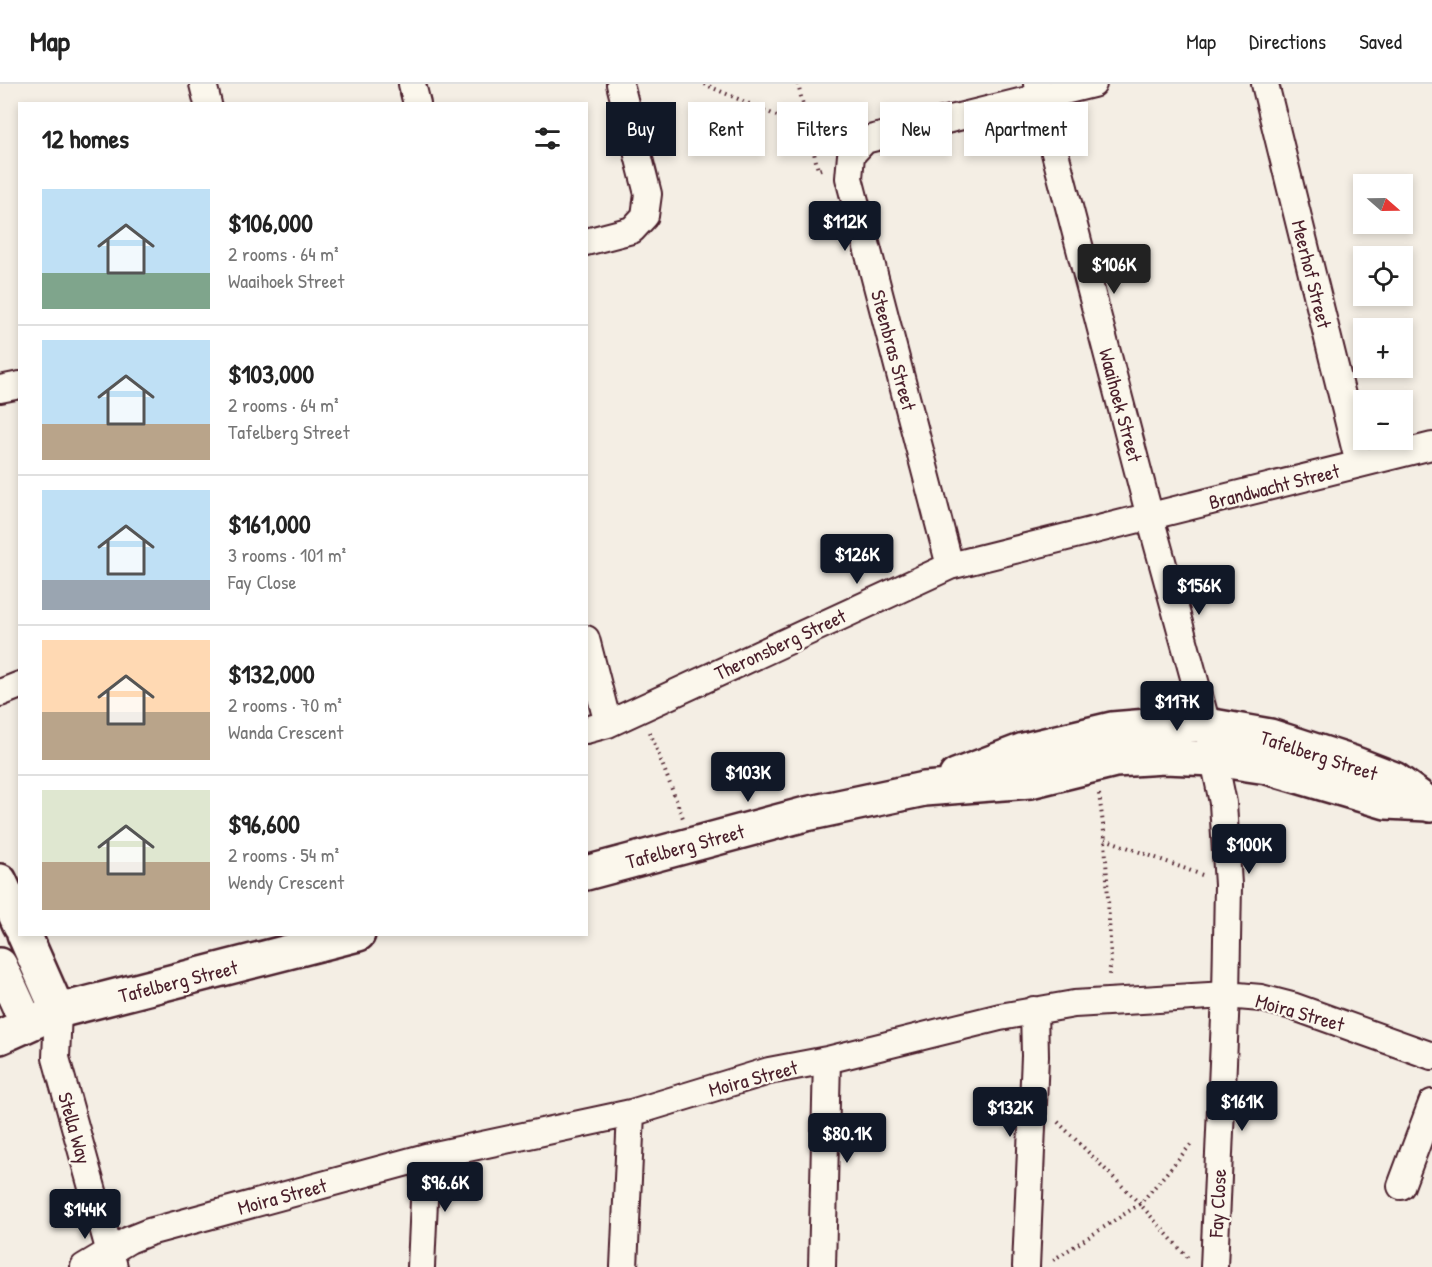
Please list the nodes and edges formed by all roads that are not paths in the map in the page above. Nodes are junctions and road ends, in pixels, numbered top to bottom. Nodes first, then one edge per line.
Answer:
1 (203, 84) edge
2 (412, 84) edge
3 (620, 84) edge
4 (1093, 84) edge
5 (1265, 84) edge
6 (1038, 91) edge
7 (208, 102) edge
8 (416, 102) edge
9 (588, 241) edge
10 (18, 385) edge
11 (0, 389) edge
12 (1432, 446) edge
13 (1359, 464) junction
14 (1150, 517) junction
15 (950, 566) junction
16 (588, 655) edge
17 (18, 686) edge
18 (0, 693) edge
19 (1207, 725) junction
20 (597, 727) edge
21 (1215, 759) junction
22 (924, 789) junction
23 (1430, 805) edge
24 (588, 872) edge
25 (0, 881) edge
26 (18, 921) edge
27 (25, 936) edge
28 (350, 936) edge
29 (0, 965) edge
30 (1227, 995) junction
31 (1034, 1010) junction
32 (58, 1011) junction
33 (13, 1030) edge
34 (1432, 1056) edge
35 (56, 1058) junction
36 (827, 1060) junction
37 (1432, 1102) edge
38 (631, 1113) junction
39 (426, 1157) junction
40 (1401, 1186) dead end
41 (112, 1259) edge
42 (1205, 1266) edge
43 (84, 1267) edge
44 (421, 1267) edge
45 (624, 1267) edge
46 (822, 1267) edge
47 (1026, 1267) edge

1 - 7 street
2 - 8 street
3 - 9 street
4 - 6 street
5 - 13 street, Meerhof Street
6 - 14 street, Waaihoek Street
6 - 15 street, Steenbras Street
10 - 11 street
12 - 13 street, Brandwacht Street
13 - 14 street, Brandwacht Street
14 - 15 street, Theronsberg Street
14 - 19 street, Waaihoek Street
15 - 20 street, Theronsberg Street
16 - 20 street
17 - 18 street
19 - 21 street, Waaihoek Street
19 - 22 street, Tafelberg Street
19 - 23 street, Tafelberg Street
21 - 22 street, Tafelberg Street
21 - 23 street, Tafelberg Street
21 - 30 street, Fay Close
22 - 24 street, Tafelberg Street
25 - 26 street
27 - 32 street
28 - 32 street, Tafelberg Street
29 - 33 street
30 - 31 street, Moira Street
30 - 34 street, Moira Street
30 - 42 street, Fay Close
31 - 36 street, Moira Street
31 - 47 street
32 - 33 street, Tafelberg Street
32 - 35 street, Stella Way
33 - 35 street, Stella Way
35 - 41 street, Stella Way
36 - 38 street, Moira Street
36 - 46 street
37 - 40 street
38 - 39 street, Moira Street
38 - 45 street
39 - 41 street, Moira Street
39 - 44 street
41 - 43 street, Moira Street

